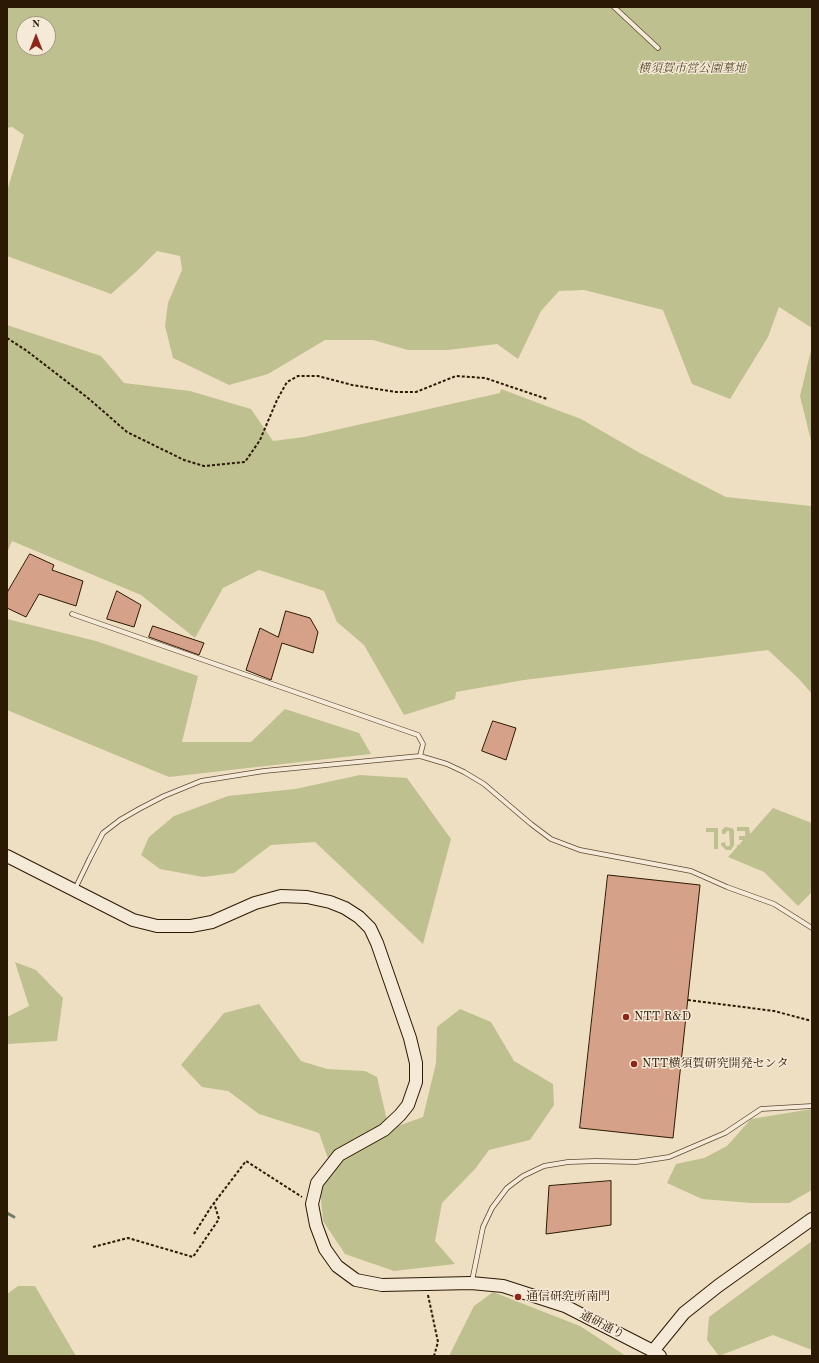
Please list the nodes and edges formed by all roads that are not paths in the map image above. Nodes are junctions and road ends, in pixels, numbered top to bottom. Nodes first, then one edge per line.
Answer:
1 (614, 7) edge
2 (658, 48) dead end
3 (72, 614) dead end
4 (420, 756) junction
5 (7, 856) edge
6 (74, 891) junction
7 (812, 928) edge
8 (812, 1106) edge
9 (812, 1219) edge
10 (472, 1283) junction
11 (657, 1353) edge

1 - 2 lane
3 - 4 lane
4 - 6 lane
4 - 7 lane
5 - 6 street
6 - 10 street, 通研通り
8 - 10 lane
9 - 11 street
10 - 11 street, 通研通り

